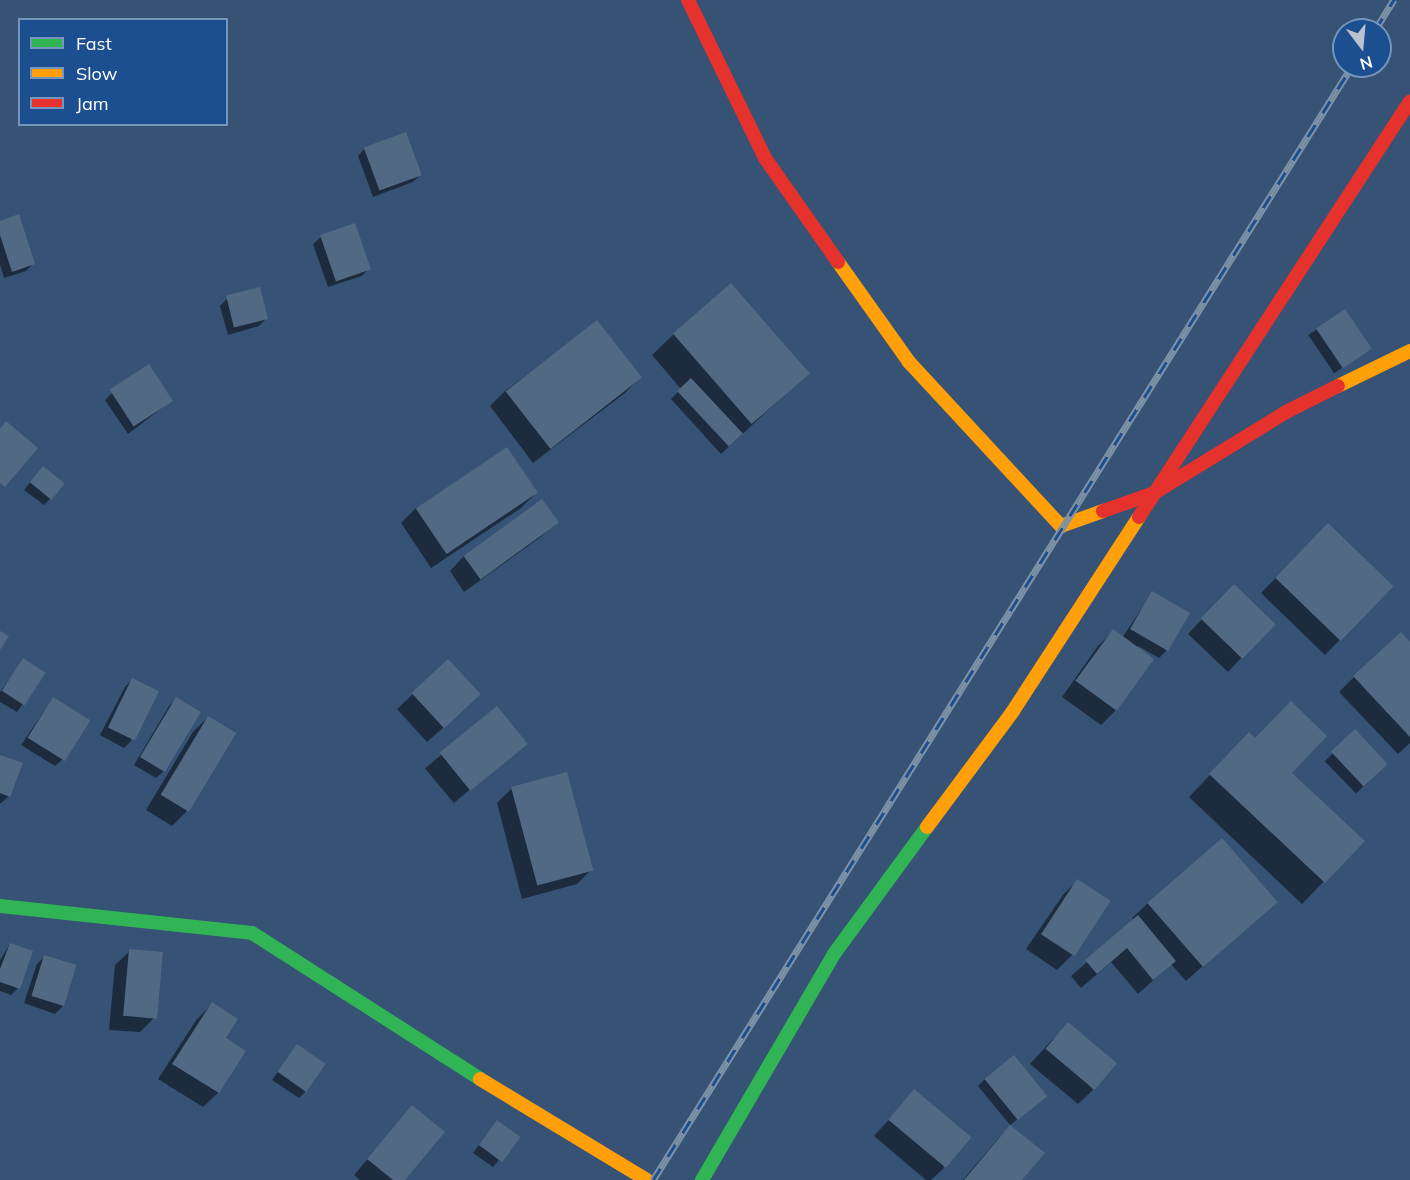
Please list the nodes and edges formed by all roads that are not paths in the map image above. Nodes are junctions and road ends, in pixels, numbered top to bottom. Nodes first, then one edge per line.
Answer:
1 (688, 0) edge
2 (1410, 101) edge
3 (1410, 351) edge
4 (1154, 493) junction
5 (0, 906) edge
6 (647, 1180) edge
7 (702, 1180) edge

1 - 4 street
2 - 4 street
3 - 4 street
4 - 7 street
5 - 6 street

